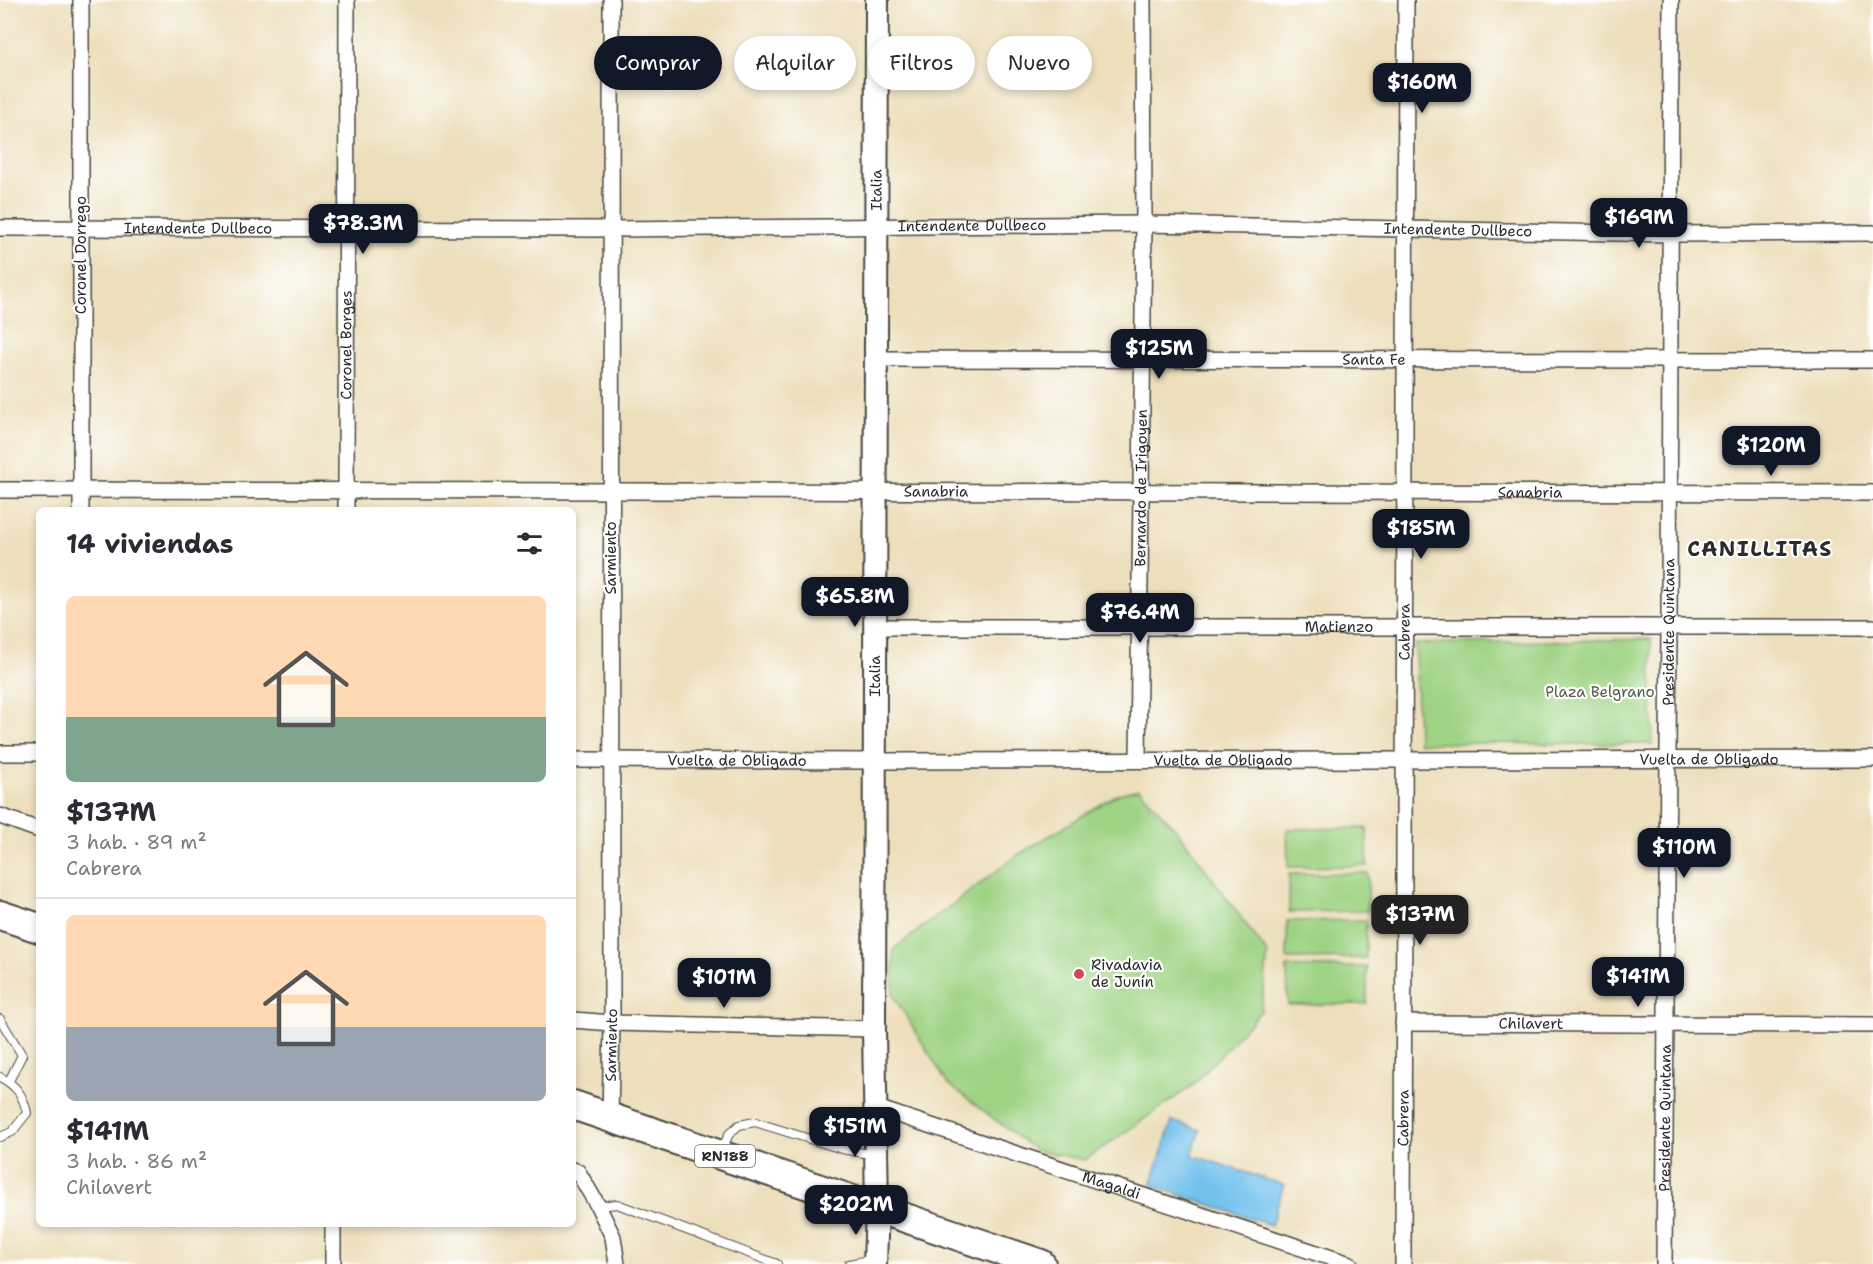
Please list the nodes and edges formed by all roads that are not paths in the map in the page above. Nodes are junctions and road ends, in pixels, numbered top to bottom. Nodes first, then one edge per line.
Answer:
1 (81, 0) edge
2 (347, 0) edge
3 (611, 0) edge
4 (877, 0) edge
5 (1143, 0) edge
6 (1406, 0) edge
7 (1671, 0) edge
8 (1144, 224) junction
9 (876, 227) junction
10 (0, 228) edge
11 (81, 228) junction
12 (347, 229) junction
13 (610, 229) junction
14 (1405, 229) junction
15 (1873, 233) edge
16 (1671, 234) junction
17 (876, 359) junction
18 (1142, 359) junction
19 (1405, 359) junction
20 (1670, 360) junction
21 (1873, 360) edge
22 (0, 490) edge
23 (81, 490) junction
24 (346, 491) junction
25 (611, 491) junction
26 (875, 492) junction
27 (1141, 492) junction
28 (1405, 493) junction
29 (1670, 493) junction
30 (1873, 493) edge
31 (81, 507) edge
32 (346, 507) edge
33 (875, 627) junction
34 (1139, 627) junction
35 (1404, 627) junction
36 (1669, 627) junction
37 (1873, 627) edge
38 (0, 753) edge
39 (36, 753) edge
40 (576, 759) edge
41 (1668, 759) junction
42 (1873, 759) edge
43 (611, 760) junction
44 (1138, 760) junction
45 (1404, 760) junction
46 (874, 761) junction
47 (0, 816) edge
48 (36, 829) edge
49 (0, 915) edge
50 (36, 927) edge
51 (0, 1019) edge
52 (576, 1020) edge
53 (612, 1023) junction
54 (1403, 1023) junction
55 (1666, 1025) junction
56 (1873, 1025) edge
57 (874, 1029) junction
58 (0, 1077) edge
59 (9, 1081) junction
60 (576, 1106) edge
61 (874, 1107) junction
62 (610, 1117) junction
63 (0, 1137) edge
64 (720, 1155) junction
65 (875, 1155) junction
66 (576, 1171) edge
67 (598, 1206) junction
68 (877, 1208) junction
69 (333, 1227) edge
70 (875, 1261) edge
71 (333, 1264) edge
72 (616, 1264) edge
73 (777, 1264) edge
74 (849, 1264) edge
75 (1041, 1264) edge
76 (1350, 1264) edge
77 (1402, 1264) edge
78 (1664, 1264) edge

1 - 11 street, Coronel Dorrego
2 - 12 street, Coronel Borges
3 - 13 street, Sarmiento
4 - 9 street, Italia
5 - 8 street, Bernardo de Irigoyen
6 - 14 street, Cabrera
7 - 16 street, Presidente Quintana
8 - 9 street, Intendente Dullbeco
8 - 14 street, Intendente Dullbeco
8 - 18 street, Bernardo de Irigoyen
9 - 13 street, Intendente Dullbeco
9 - 17 street, Italia
10 - 11 street, Intendente Dullbeco
11 - 12 street, Intendente Dullbeco
11 - 23 street, Coronel Dorrego
12 - 13 street, Intendente Dullbeco
12 - 24 street, Coronel Borges
13 - 25 street, Sarmiento
14 - 16 street, Intendente Dullbeco
14 - 19 street, Cabrera
15 - 16 street, Intendente Dullbeco
16 - 20 street, Presidente Quintana
17 - 18 street, Santa Fe
17 - 26 street, Italia
18 - 19 street, Santa Fe
18 - 27 street, Bernardo de Irigoyen
19 - 20 street, Santa Fe
19 - 28 street, Cabrera
20 - 21 street, Santa Fe
20 - 29 street, Presidente Quintana
22 - 23 street, Sanabria
23 - 24 street, Sanabria
23 - 31 street, Coronel Dorrego
24 - 25 street, Sanabria
24 - 32 street, Coronel Borges
25 - 26 street, Sanabria
25 - 43 street, Sarmiento
26 - 27 street, Sanabria
26 - 33 street, Italia
27 - 28 street, Sanabria
27 - 34 street, Bernardo de Irigoyen
28 - 29 street, Sanabria
28 - 35 street, Cabrera
29 - 30 street, Sanabria
29 - 36 street, Presidente Quintana
33 - 34 street, Matienzo
33 - 46 street, Italia
34 - 35 street, Matienzo
34 - 44 street, Bernardo de Irigoyen
35 - 36 street, Matienzo
35 - 45 street, Cabrera
36 - 37 street, Matienzo
36 - 41 street, Presidente Quintana
38 - 39 street
40 - 43 street, Vuelta de Obligado
41 - 42 street, Vuelta de Obligado
41 - 45 street, Vuelta de Obligado
41 - 55 street, Presidente Quintana
43 - 46 street, Vuelta de Obligado
43 - 53 street, Sarmiento
44 - 45 street, Vuelta de Obligado
44 - 46 street, Vuelta de Obligado
45 - 54 street, Cabrera
46 - 57 street, Italia
47 - 48 street
49 - 50 highway
51 - 59 lane
52 - 53 street
53 - 57 street
53 - 62 street, Sarmiento
54 - 55 street, Chilavert
54 - 77 street, Cabrera
55 - 56 street, Chilavert
55 - 78 street, Presidente Quintana
57 - 61 street, Italia
58 - 59 lane
59 - 63 lane
60 - 62 highway, RN188
61 - 65 street, Italia
61 - 76 street, Magaldi
62 - 64 highway, RN188
64 - 65 lane
64 - 68 highway, RN188
65 - 68 street, Italia
66 - 67 street
67 - 72 street
67 - 73 lane
68 - 70 street, Italia
68 - 75 highway, RN188
69 - 71 street
70 - 74 lane

